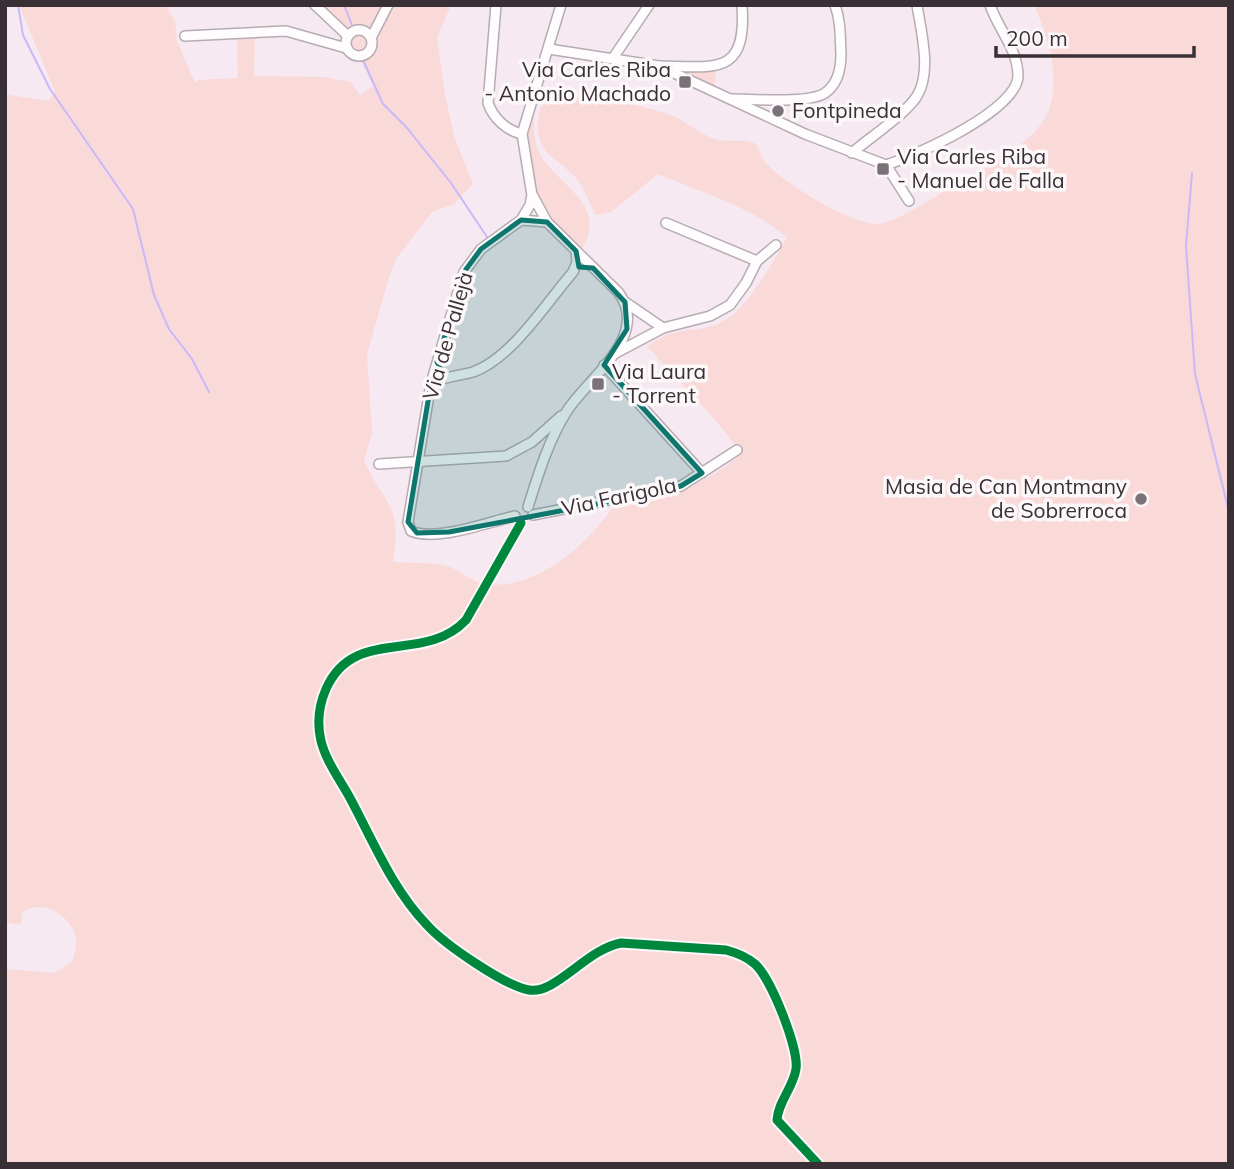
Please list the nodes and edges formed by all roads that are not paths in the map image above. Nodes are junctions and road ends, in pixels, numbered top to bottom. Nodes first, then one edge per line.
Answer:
1 (316, 5) edge
2 (388, 5) edge
3 (496, 5) edge
4 (561, 5) edge
5 (649, 5) edge
6 (742, 5) edge
7 (835, 5) edge
8 (917, 5) edge
9 (990, 5) edge
10 (185, 36) dead end
11 (348, 36) junction
12 (371, 38) junction
13 (346, 48) junction
14 (550, 49) junction
15 (613, 58) junction
16 (659, 66) junction
17 (730, 99) junction
18 (522, 134) junction
19 (852, 153) junction
20 (886, 165) junction
21 (532, 195) junction
22 (909, 201) dead end
23 (522, 220) junction
24 (547, 222) junction
25 (666, 223) dead end
26 (776, 245) dead end
27 (576, 251) junction
28 (757, 261) junction
29 (593, 268) junction
30 (573, 272) junction
31 (625, 302) junction
32 (663, 328) junction
33 (614, 354) junction
34 (438, 362) junction
35 (604, 365) junction
36 (446, 376) junction
37 (431, 383) junction
38 (567, 410) junction
39 (737, 450) dead end
40 (416, 463) junction
41 (379, 464) dead end
42 (702, 473) junction
43 (530, 511) junction
44 (518, 520) junction
45 (818, 1164) edge

1 - 11 street
2 - 12 street
3 - 18 street
4 - 14 street
5 - 15 street
6 - 16 street
7 - 17 street
8 - 19 street
9 - 20 street
10 - 13 street
11 - 12 street
11 - 13 street
12 - 13 street
14 - 15 street
14 - 18 street
15 - 16 street
16 - 17 street
17 - 19 street
18 - 21 street
19 - 20 street
20 - 22 street
21 - 23 street
21 - 24 street
23 - 24 street
23 - 34 street, Via de Pallejà
24 - 27 street
25 - 28 street
26 - 28 street
27 - 29 street
27 - 30 street
28 - 32 street
29 - 30 street
29 - 31 street
30 - 36 street
31 - 32 street
31 - 33 street
32 - 33 street
33 - 35 street
34 - 36 street
34 - 37 street, Via de Pallejà
35 - 38 street
35 - 42 street
36 - 37 street
37 - 40 street, Via de Pallejà
38 - 40 street
38 - 43 street
39 - 42 street, Via Farigola
40 - 41 street
40 - 44 street, Via de Pallejà
42 - 43 street, Via Farigola
43 - 44 street
43 - 44 street
44 - 45 street

